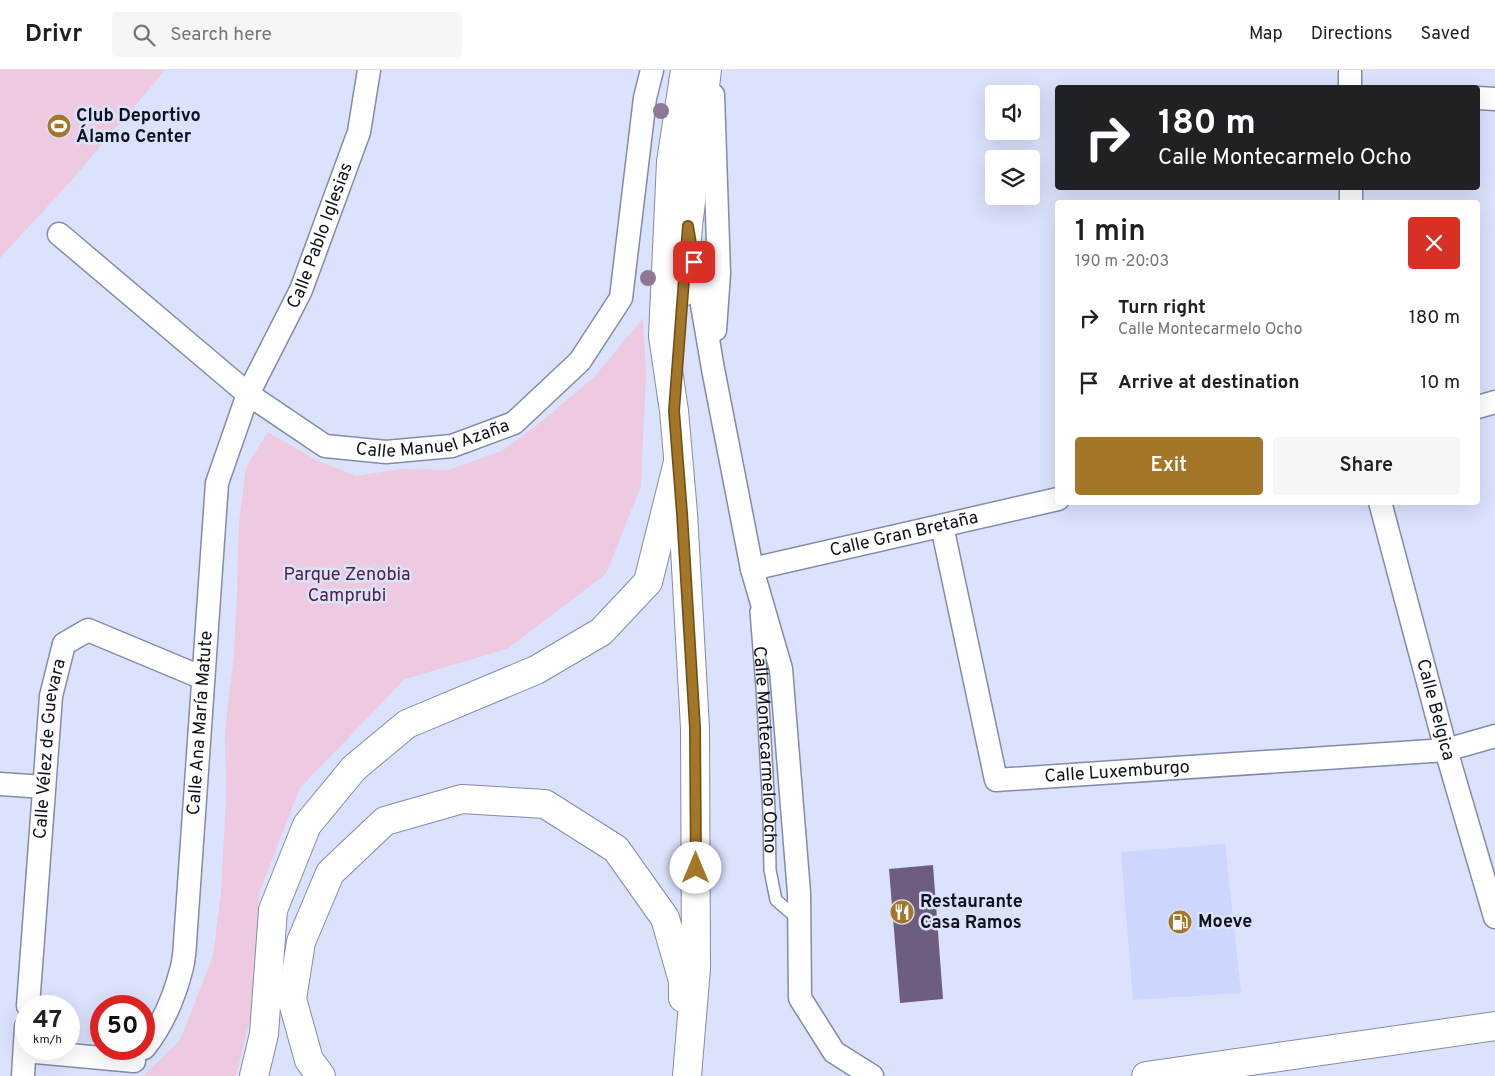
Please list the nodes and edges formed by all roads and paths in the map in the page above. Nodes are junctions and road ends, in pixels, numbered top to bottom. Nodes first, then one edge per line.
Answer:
1 (369, 70) edge
2 (652, 70) edge
3 (685, 70) edge
4 (707, 70) edge
5 (712, 70) edge
6 (1350, 70) edge
7 (1350, 85) edge
8 (1480, 98) edge
9 (1495, 99) edge
10 (671, 162) junction
11 (688, 226) junction
12 (59, 234) dead end
13 (713, 369) junction
14 (248, 394) junction
15 (1495, 402) edge
16 (1480, 406) edge
17 (674, 411) junction
18 (678, 462) junction
19 (1055, 500) edge
20 (1381, 505) edge
21 (942, 526) junction
22 (752, 569) junction
23 (202, 678) junction
24 (1495, 736) edge
25 (1446, 750) junction
26 (0, 784) edge
27 (44, 787) junction
28 (1495, 917) edge
29 (29, 995) edge
30 (1495, 1026) edge
31 (155, 1034) edge
32 (24, 1060) edge
33 (134, 1060) edge
34 (23, 1076) edge
35 (110, 1076) edge
36 (254, 1076) edge
37 (322, 1076) edge
38 (686, 1076) edge
39 (872, 1076) edge
40 (1146, 1076) edge

1 - 14 street, Calle Pablo Iglesias
2 - 14 street, Calle Manuel Azaña
3 - 10 main road
4 - 11 main road
5 - 13 street, Calle Montecarmelo Ocho
6 - 7 street
8 - 9 street
10 - 11 street, Calle Montecarmelo Ocho
10 - 17 main road
11 - 13 street, Calle Montecarmelo Ocho
11 - 17 main road
12 - 14 street, Calle Manuel Azaña
13 - 22 street, Calle Montecarmelo Ocho
14 - 23 street, Calle Ana María Matute
15 - 16 street
17 - 18 main road
18 - 36 main road
18 - 38 main road
19 - 21 street, Calle Gran Bretaña
20 - 25 street, Calle Belgica
21 - 22 street, Calle Gran Bretaña
21 - 25 street, Calle Luxemburgo
22 - 39 street, Calle Montecarmelo Ocho
23 - 27 street, Calle Vélez de Guevara
23 - 31 street, Calle Ana María Matute
24 - 25 street, Calle Luxemburgo
25 - 28 street, Calle Belgica
26 - 27 street
27 - 29 street, Calle Vélez de Guevara
30 - 40 main road
32 - 34 street
33 - 35 street, Calle Ana María Matute
37 - 38 main road

